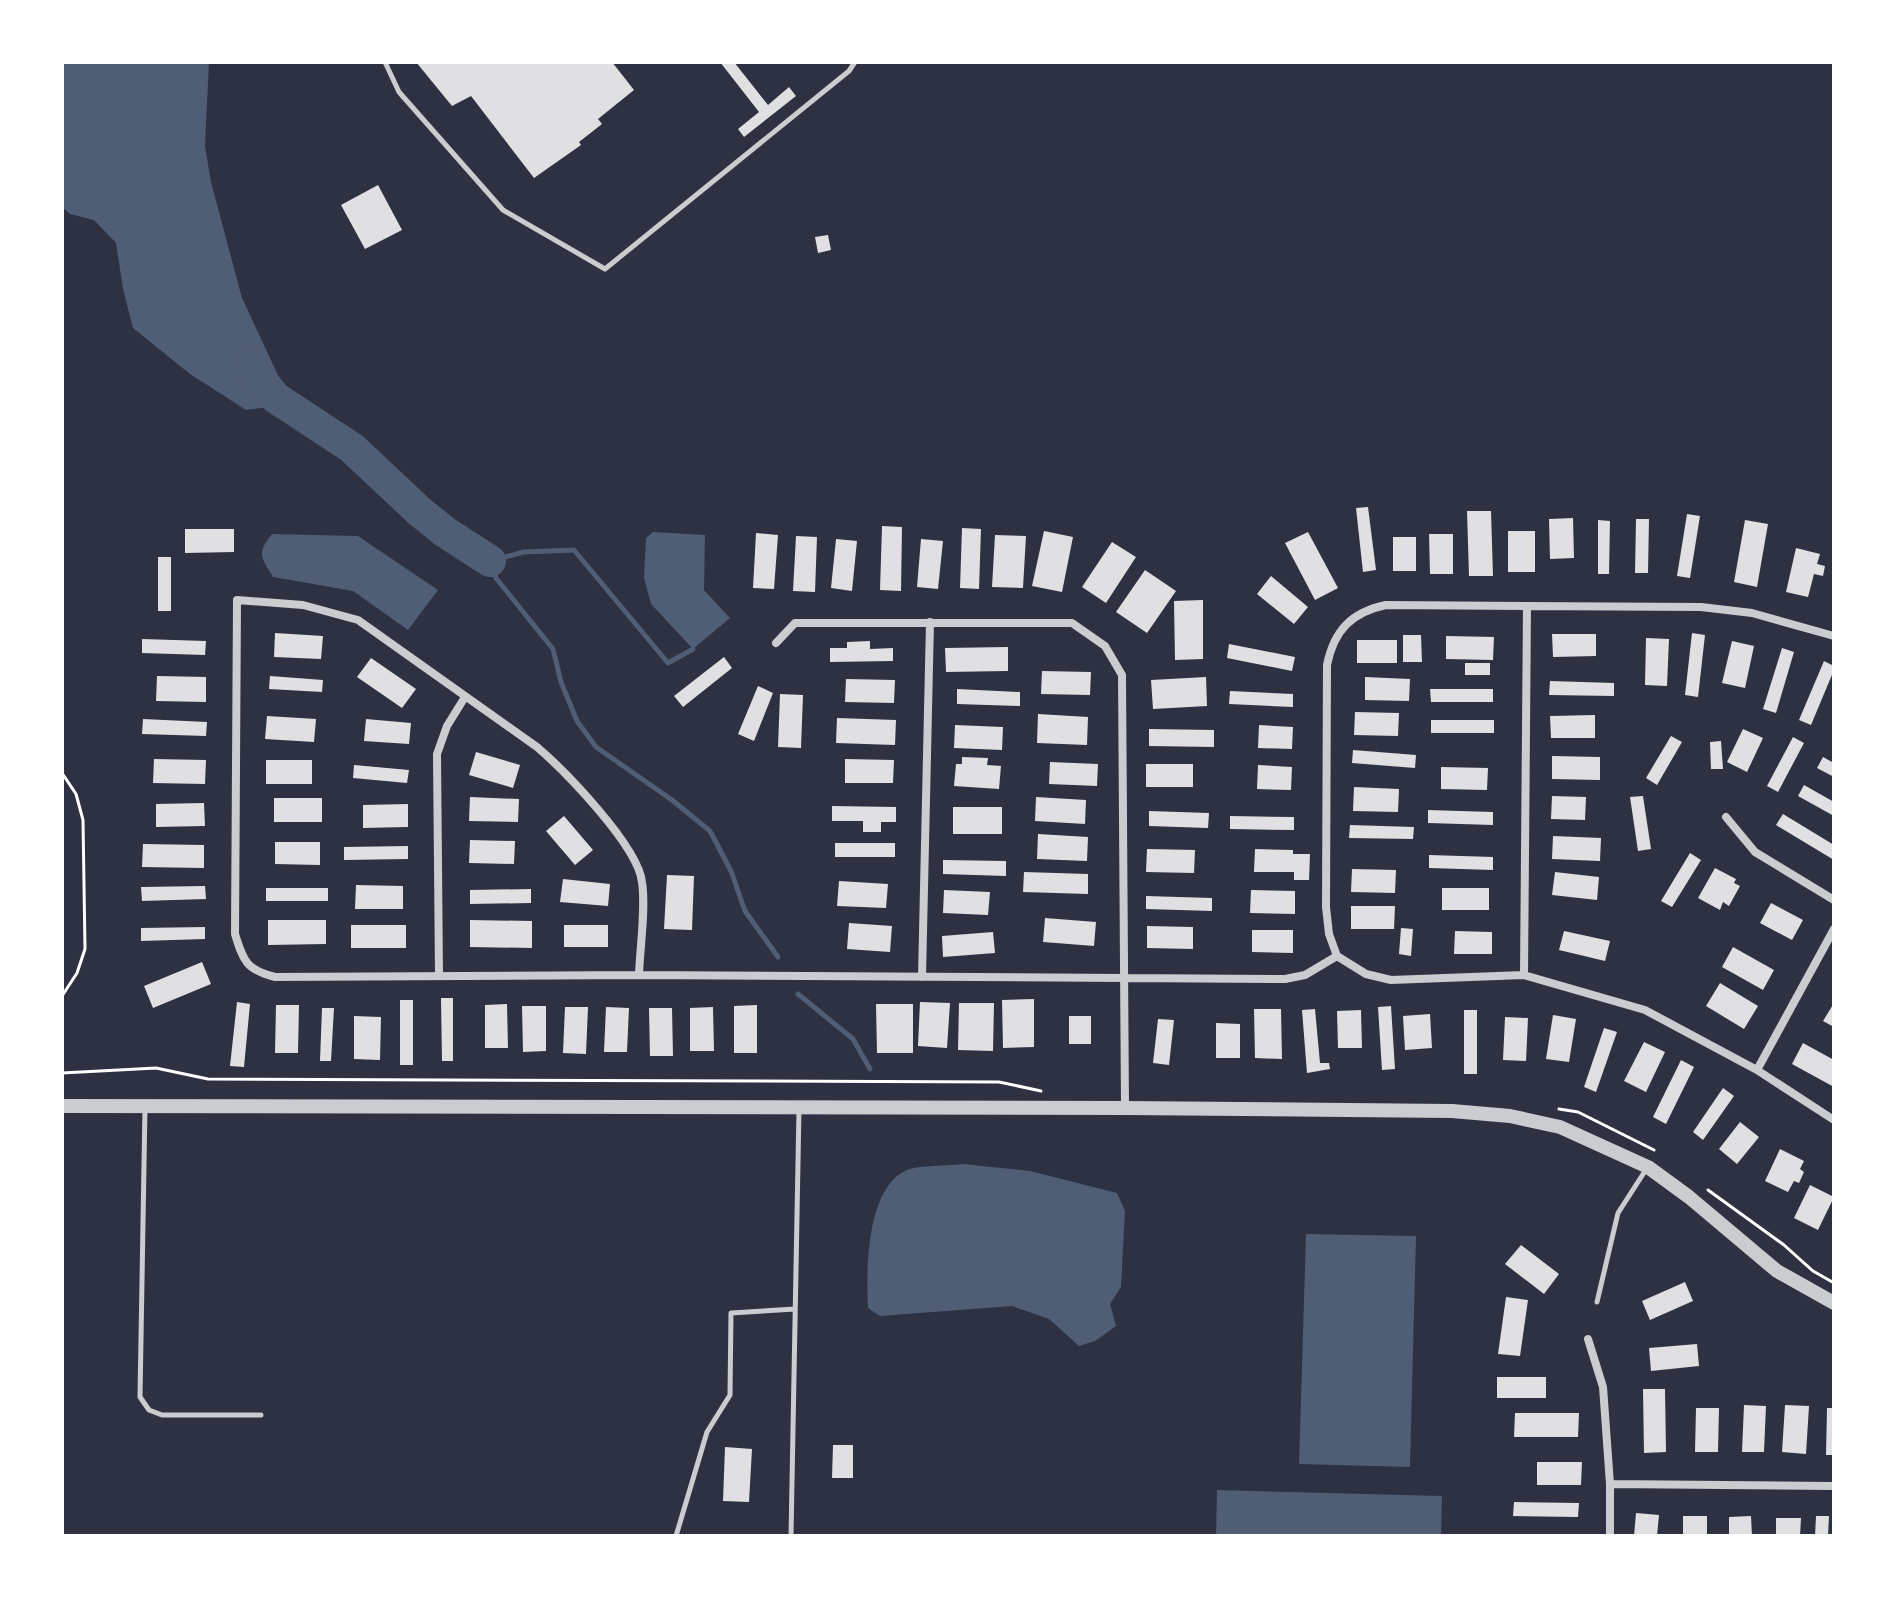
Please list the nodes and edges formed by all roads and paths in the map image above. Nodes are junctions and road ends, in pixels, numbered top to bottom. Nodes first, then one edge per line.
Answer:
1 (385, 62) edge
2 (855, 62) edge
3 (1527, 606) junction
4 (930, 622) junction
5 (1834, 636) edge
6 (776, 643) dead end
7 (465, 697) junction
8 (62, 773) edge
9 (1726, 817) dead end
10 (1834, 900) edge
11 (1834, 929) edge
12 (1337, 956) junction
13 (439, 975) junction
14 (639, 975) junction
15 (1524, 975) junction
16 (922, 977) junction
17 (1124, 977) junction
18 (62, 996) edge
19 (1757, 1070) junction
20 (62, 1106) edge
21 (145, 1106) junction
22 (799, 1108) junction
23 (1125, 1108) junction
24 (1834, 1120) edge
25 (1648, 1167) junction
26 (1597, 1302) dead end
27 (1834, 1303) edge
28 (795, 1309) junction
29 (1588, 1339) dead end
30 (261, 1415) dead end
31 (1610, 1484) junction
32 (1834, 1486) edge
33 (676, 1536) edge
34 (791, 1536) edge
35 (1610, 1536) edge

1 - 2 lane
3 - 5 street
3 - 12 street
3 - 15 street
4 - 6 street
4 - 16 street
4 - 17 street
7 - 13 street
7 - 13 street
7 - 14 street
8 - 18 path
9 - 10 street
11 - 19 street
12 - 15 street
12 - 17 street
13 - 14 street
14 - 16 street
15 - 19 street
16 - 17 street
17 - 23 street
19 - 24 street
20 - 21 street
21 - 22 street
21 - 30 lane
22 - 23 street
22 - 28 lane
23 - 25 street
25 - 26 lane
25 - 27 street
28 - 33 lane
28 - 34 lane
29 - 31 street
31 - 32 street
31 - 35 street

